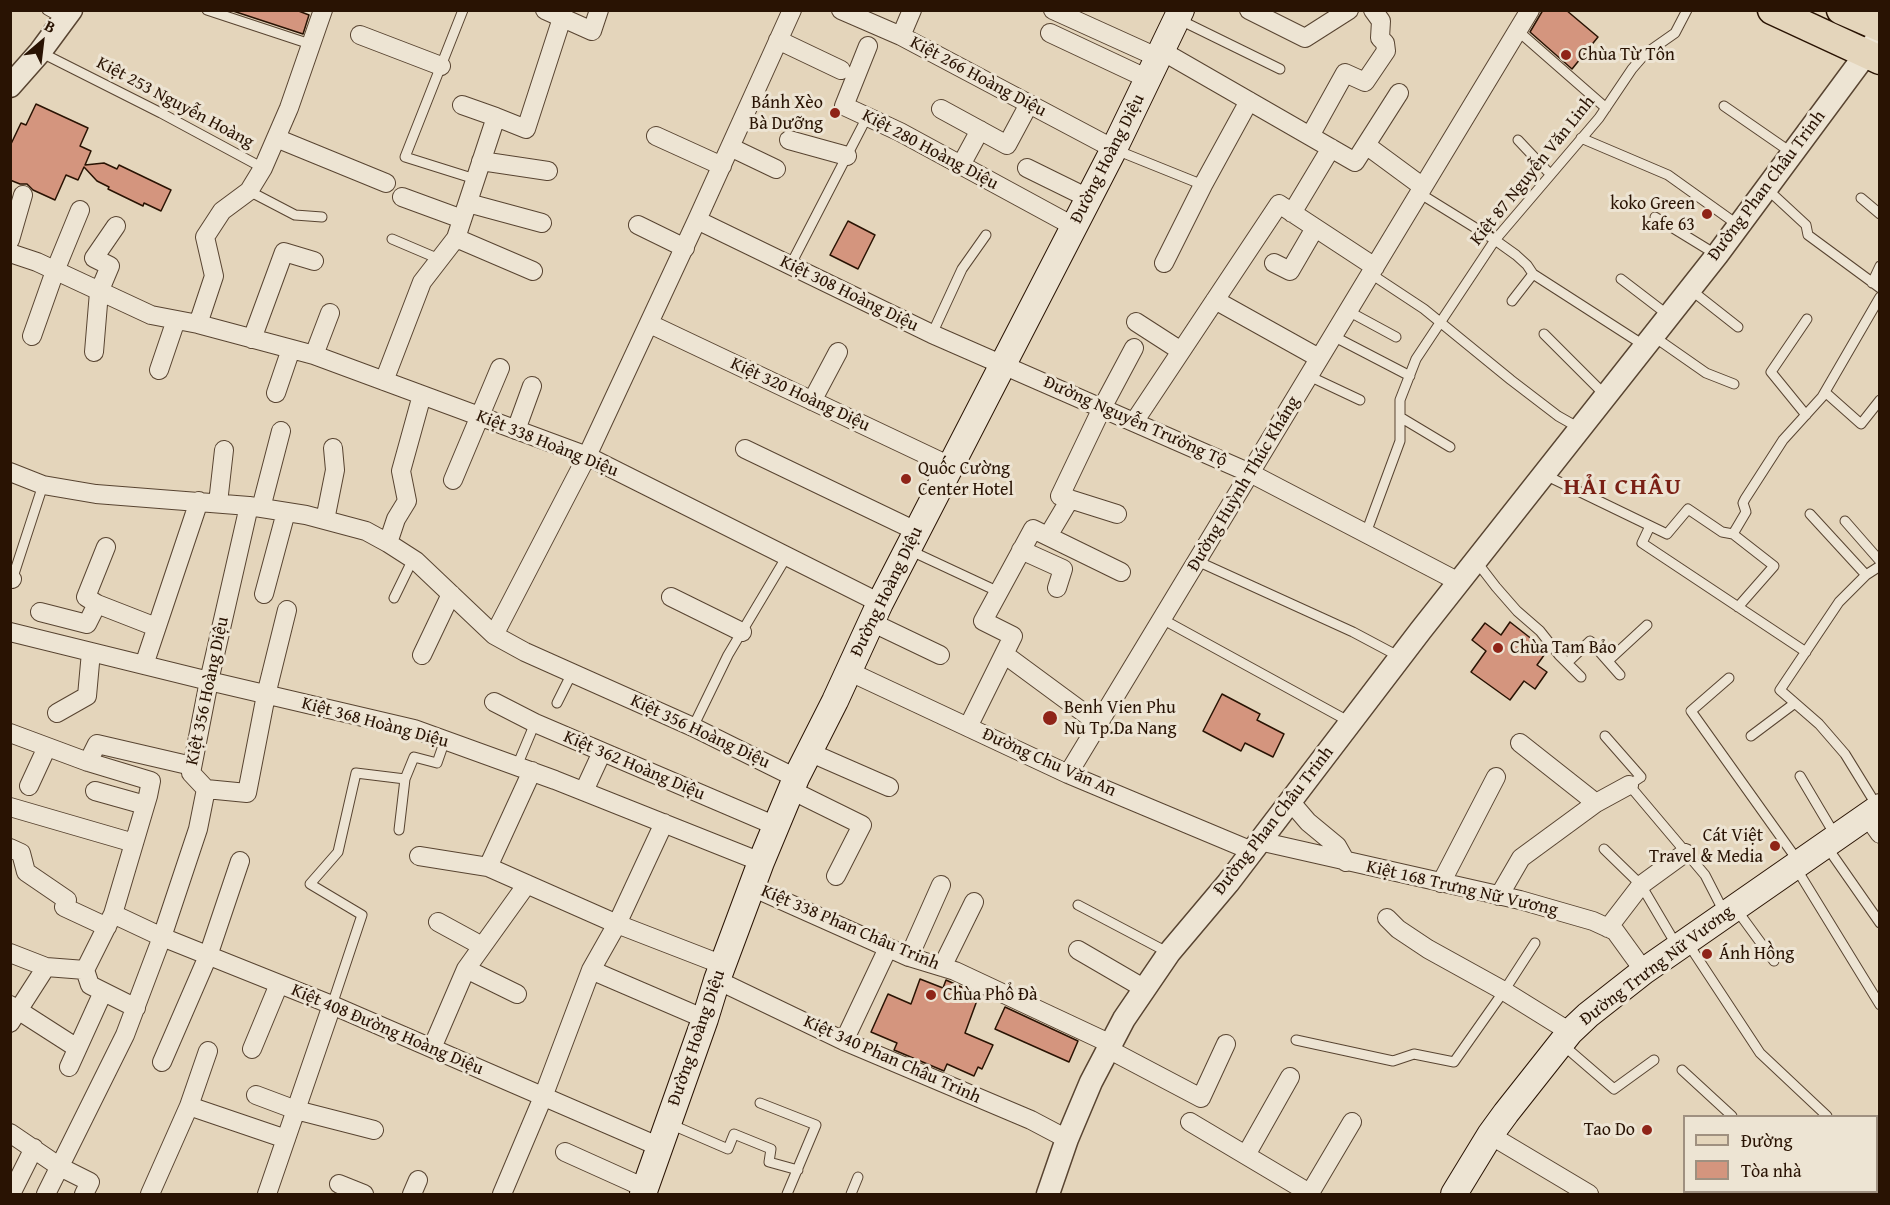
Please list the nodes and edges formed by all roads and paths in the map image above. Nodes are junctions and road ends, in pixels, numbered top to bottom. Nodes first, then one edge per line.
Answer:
1 (207, 10) edge
2 (463, 10) edge
3 (545, 10) edge
4 (599, 10) edge
5 (792, 10) edge
6 (841, 10) edge
7 (912, 10) edge
8 (1053, 10) edge
9 (1249, 10) edge
10 (1349, 10) edge
11 (1373, 10) edge
12 (1530, 10) edge
13 (1687, 10) edge
14 (1772, 10) edge
15 (1841, 10) edge
16 (318, 12) edge
17 (60, 13) edge
18 (1179, 15) edge
19 (1078, 16) edge
20 (562, 18) junction
21 (1880, 27) edge
22 (1518, 31) junction
23 (1050, 33) dead end
24 (360, 35) dead end
25 (901, 36) junction
26 (778, 40) junction
27 (310, 44) junction
28 (867, 46) dead end
29 (1875, 49) edge
30 (40, 52) junction
31 (1157, 63) junction
32 (441, 66) junction
33 (1280, 69) dead end
34 (841, 70) dead end
35 (10, 86) edge
36 (1399, 93) dead end
37 (1249, 101) junction
38 (1029, 104) junction
39 (462, 105) dead end
40 (1724, 106) dead end
41 (1606, 108) junction
42 (941, 109) dead end
43 (496, 117) junction
44 (867, 117) junction
45 (980, 130) junction
46 (656, 136) dead end
47 (1310, 136) junction
48 (276, 138) junction
49 (1581, 138) junction
50 (789, 140) dead end
51 (1518, 140) dead end
52 (1366, 145) junction
53 (730, 147) junction
54 (1331, 148) junction
55 (1114, 149) junction
56 (1792, 153) junction
57 (847, 156) junction
58 (481, 161) junction
59 (961, 165) junction
60 (722, 166) junction
61 (263, 168) junction
62 (1027, 168) dead end
63 (776, 169) dead end
64 (548, 171) dead end
65 (1550, 174) junction
66 (475, 179) junction
67 (386, 183) dead end
68 (1203, 185) junction
69 (1766, 188) junction
70 (1421, 190) junction
71 (249, 191) junction
72 (22, 195) dead end
73 (402, 197) dead end
74 (1088, 198) junction
75 (1861, 198) dead end
76 (80, 210) dead end
77 (465, 211) junction
78 (1292, 213) junction
79 (1880, 214) edge
80 (322, 217) dead end
81 (1655, 217) dead end
82 (698, 220) junction
83 (542, 223) dead end
84 (638, 225) dead end
85 (1738, 225) junction
86 (116, 226) dead end
87 (1073, 226) junction
88 (1316, 228) junction
89 (986, 235) dead end
90 (456, 238) junction
91 (392, 239) dead end
92 (10, 240) edge
93 (1495, 240) junction
94 (685, 248) junction
95 (10, 253) edge
96 (1717, 255) junction
97 (438, 259) junction
98 (314, 261) dead end
99 (1164, 263) dead end
100 (1274, 263) dead end
101 (790, 266) junction
102 (1880, 266) edge
103 (1373, 270) junction
104 (55, 271) junction
105 (533, 271) dead end
106 (1533, 274) junction
107 (1621, 279) dead end
108 (1876, 286) edge
109 (1689, 289) junction
110 (99, 292) junction
111 (1880, 297) edge
112 (1215, 300) junction
113 (1512, 301) dead end
114 (1348, 311) junction
115 (330, 313) dead end
116 (1875, 314) edge
117 (1668, 315) junction
118 (1807, 319) dead end
119 (176, 320) junction
120 (1136, 322) dead end
121 (1440, 322) junction
122 (198, 324) junction
123 (650, 324) junction
124 (1738, 327) dead end
125 (932, 334) junction
126 (1544, 334) dead end
127 (32, 336) dead end
128 (1333, 336) junction
129 (1396, 338) dead end
130 (252, 339) junction
131 (1649, 341) junction
132 (1134, 348) dead end
133 (291, 349) junction
134 (1181, 351) junction
135 (94, 352) dead end
136 (838, 352) dead end
137 (314, 355) junction
138 (1319, 358) junction
139 (1002, 364) junction
140 (500, 368) dead end
141 (159, 370) dead end
142 (1309, 376) junction
143 (1410, 376) junction
144 (384, 381) junction
145 (1734, 384) dead end
146 (532, 386) dead end
147 (1825, 392) junction
148 (276, 393) dead end
149 (422, 395) junction
150 (1607, 396) junction
151 (812, 400) junction
152 (1360, 400) dead end
153 (1880, 400) edge
154 (1102, 408) junction
155 (1806, 415) junction
156 (481, 417) junction
157 (1400, 417) junction
158 (1134, 422) junction
159 (1581, 429) junction
160 (516, 430) junction
161 (281, 431) dead end
162 (1450, 447) dead end
163 (333, 448) dead end
164 (746, 449) dead end
165 (224, 450) dead end
166 (587, 456) junction
167 (950, 466) junction
168 (10, 472) edge
169 (1250, 473) junction
170 (1545, 475) junction
171 (453, 480) dead end
172 (43, 485) junction
173 (1071, 499) junction
174 (199, 501) junction
175 (218, 503) junction
176 (255, 507) junction
177 (286, 512) junction
178 (1117, 514) dead end
179 (1810, 514) dead end
180 (325, 520) junction
181 (1845, 521) dead end
182 (1650, 526) junction
183 (1366, 533) junction
184 (1733, 534) junction
185 (1048, 536) junction
186 (912, 540) junction
187 (388, 543) junction
188 (106, 547) dead end
189 (1022, 550) junction
190 (787, 556) junction
191 (413, 559) junction
192 (1197, 561) junction
193 (1476, 561) junction
194 (1880, 561) edge
195 (1880, 566) edge
196 (1121, 572) dead end
197 (1866, 575) junction
198 (11, 580) edge
199 (1459, 582) junction
200 (1057, 588) dead end
201 (999, 592) junction
202 (264, 594) dead end
203 (451, 594) junction
204 (671, 597) dead end
205 (394, 598) dead end
206 (97, 604) junction
207 (1738, 607) junction
208 (287, 610) dead end
209 (40, 612) dead end
210 (875, 612) junction
211 (1162, 619) junction
212 (1647, 625) dead end
213 (156, 627) junction
214 (10, 632) edge
215 (742, 632) junction
216 (494, 635) junction
217 (90, 652) junction
218 (1806, 652) junction
219 (1004, 654) junction
220 (422, 655) dead end
221 (940, 655) dead end
222 (1400, 657) junction
223 (1608, 662) junction
224 (1567, 663) junction
225 (144, 665) junction
226 (848, 671) junction
227 (572, 673) junction
228 (1620, 675) dead end
229 (1581, 677) dead end
230 (1729, 678) dead end
231 (209, 681) junction
232 (266, 695) junction
233 (494, 702) dead end
234 (557, 703) dead end
235 (1795, 703) junction
236 (57, 712) dead end
237 (1350, 722) junction
238 (535, 723) junction
239 (1099, 724) junction
240 (693, 727) junction
241 (968, 727) junction
242 (10, 733) edge
243 (1605, 736) dead end
244 (1750, 736) dead end
245 (445, 740) junction
246 (1520, 743) dead end
247 (47, 747) junction
248 (602, 752) junction
249 (809, 752) junction
250 (88, 762) junction
251 (192, 766) junction
252 (525, 769) junction
253 (1068, 774) junction
254 (1800, 776) dead end
255 (1496, 777) dead end
256 (405, 779) junction
257 (794, 784) junction
258 (1629, 785) junction
259 (29, 786) dead end
260 (889, 787) dead end
261 (206, 789) junction
262 (95, 791) dead end
263 (584, 791) junction
264 (1290, 801) junction
265 (1596, 803) junction
266 (145, 805) junction
267 (10, 807) edge
268 (1876, 816) edge
269 (664, 823) junction
270 (776, 826) junction
271 (399, 830) dead end
272 (1831, 841) junction
273 (134, 843) junction
274 (1256, 846) junction
275 (10, 848) edge
276 (1604, 849) dead end
277 (1685, 853) junction
278 (419, 856) dead end
279 (240, 861) dead end
280 (761, 862) junction
281 (1346, 862) junction
282 (1797, 864) junction
283 (488, 867) junction
284 (836, 876) dead end
285 (1441, 883) junction
286 (527, 884) junction
287 (940, 885) dead end
288 (1641, 885) junction
289 (752, 887) junction
290 (1498, 896) junction
291 (974, 902) dead end
292 (1078, 905) dead end
293 (1730, 911) junction
294 (1387, 918) dead end
295 (110, 920) junction
296 (438, 922) dead end
297 (1880, 923) edge
298 (617, 924) junction
299 (1608, 928) junction
300 (162, 937) junction
301 (1535, 943) dead end
302 (1683, 945) junction
303 (482, 946) junction
304 (888, 948) junction
305 (1078, 950) dead end
306 (10, 953) edge
307 (1169, 953) junction
308 (208, 956) junction
309 (909, 957) junction
310 (1774, 962) dead end
311 (46, 967) junction
312 (942, 967) junction
313 (466, 969) junction
314 (85, 970) junction
315 (591, 970) junction
316 (1644, 971) junction
317 (720, 973) junction
318 (279, 984) junction
319 (1145, 989) junction
320 (1504, 991) junction
321 (103, 992) junction
322 (517, 994) dead end
323 (332, 1005) junction
324 (1880, 1005) edge
325 (136, 1008) junction
326 (13, 1013) edge
327 (705, 1019) junction
328 (1566, 1038) junction
329 (1296, 1040) dead end
330 (844, 1041) junction
331 (1226, 1044) dead end
332 (1110, 1047) junction
333 (77, 1048) junction
334 (432, 1048) junction
335 (252, 1049) dead end
336 (208, 1051) dead end
337 (1654, 1059) dead end
338 (162, 1062) dead end
339 (69, 1067) dead end
340 (1682, 1070) dead end
341 (1290, 1077) dead end
342 (256, 1095) dead end
343 (543, 1096) junction
344 (760, 1103) dead end
345 (189, 1106) junction
346 (296, 1110) junction
347 (1731, 1115) edge
348 (1826, 1115) edge
349 (1190, 1122) dead end
350 (1352, 1122) dead end
351 (668, 1123) junction
352 (374, 1130) dead end
353 (10, 1132) edge
354 (1490, 1135) junction
355 (286, 1139) junction
356 (1067, 1139) junction
357 (660, 1147) junction
358 (34, 1148) junction
359 (565, 1152) dead end
360 (1246, 1155) junction
361 (60, 1167) junction
362 (798, 1170) junction
363 (858, 1177) dead end
364 (339, 1184) dead end
365 (87, 1188) edge
366 (644, 1191) edge
367 (11, 1194) edge
368 (46, 1194) edge
369 (150, 1194) edge
370 (267, 1194) edge
371 (364, 1194) edge
372 (502, 1194) edge
373 (788, 1194) edge
374 (851, 1194) edge
375 (1048, 1194) edge
376 (1310, 1194) edge
377 (1454, 1194) edge
378 (1589, 1194) edge

1 - 27 lane
2 - 32 lane
3 - 20 street
4 - 20 street
5 - 26 street
6 - 25 street, Kiệt 266 Hoàng Diệu
7 - 25 street
8 - 19 street
9 - 10 street
11 - 47 street
12 - 22 street, Đường Huỳnh Thúc Kháng
13 - 41 lane, Kiệt 87 Nguyễn Văn Linh
14 - 29 main road
15 - 21 main road
16 - 27 street
17 - 30 street
18 - 31 main road, Đường Hoàng Diệu
18 - 33 lane
19 - 31 street
20 - 43 street
22 - 41 lane
22 - 70 street, Đường Huỳnh Thúc Kháng
23 - 31 street
24 - 32 street
25 - 38 street, Kiệt 266 Hoàng Diệu
26 - 34 street
26 - 53 street
27 - 48 street
28 - 44 street, Kiệt 280 Hoàng Diệu
29 - 56 street, Đường Phan Châu Trinh
30 - 35 street
30 - 61 lane, Kiệt 253 Nguyễn Hoàng
31 - 37 street
31 - 55 main road, Đường Hoàng Diệu
32 - 66 lane
36 - 52 street
37 - 47 street
37 - 68 street
38 - 45 street
38 - 55 street, Kiệt 266 Hoàng Diệu
39 - 43 street
40 - 56 lane
41 - 49 lane, Kiệt 87 Nguyễn Văn Linh
42 - 45 street
43 - 58 street
44 - 57 lane
44 - 59 street, Kiệt 280 Hoàng Diệu
45 - 59 street
46 - 60 street
47 - 54 street
48 - 61 street
48 - 67 street
49 - 65 lane, Kiệt 87 Nguyễn Văn Linh
49 - 85 lane
50 - 57 street
51 - 65 lane
52 - 54 street
52 - 70 street
53 - 60 street
53 - 63 street
54 - 78 street
55 - 68 lane
55 - 74 main road, Đường Hoàng Diệu
56 - 69 street, Đường Phan Châu Trinh
57 - 101 lane
58 - 64 street
58 - 66 street
59 - 87 street, Kiệt 280 Hoàng Diệu
60 - 82 street
61 - 71 street
62 - 74 street
65 - 93 lane, Kiệt 87 Nguyễn Văn Linh
66 - 77 street
68 - 99 street
69 - 85 street, Đường Phan Châu Trinh
69 - 108 lane
70 - 93 lane
70 - 103 street, Đường Huỳnh Thúc Kháng
71 - 80 lane
71 - 122 street
72 - 92 street
73 - 77 street
74 - 87 main road, Đường Hoàng Diệu
75 - 79 lane
76 - 104 street
77 - 83 street
77 - 90 street
78 - 88 street
78 - 112 street
81 - 96 lane
82 - 94 street
82 - 101 street, Kiệt 308 Hoàng Diệu
84 - 94 street
85 - 96 street, Đường Phan Châu Trinh
86 - 110 street
87 - 139 main road, Đường Hoàng Diệu
88 - 100 street
88 - 103 street
89 - 125 lane
90 - 97 street
90 - 105 street
91 - 97 lane
93 - 106 lane
93 - 121 lane, Kiệt 87 Nguyễn Văn Linh
94 - 123 street
95 - 104 street, Kiệt 338 Hoàng Diệu
96 - 109 street, Đường Phan Châu Trinh
97 - 144 street
98 - 130 street
101 - 125 street, Kiệt 308 Hoàng Diệu
102 - 108 lane
103 - 114 street, Đường Huỳnh Thúc Kháng
103 - 121 lane
104 - 110 street, Kiệt 338 Hoàng Diệu
104 - 127 street
106 - 113 lane
106 - 131 lane
107 - 117 lane
109 - 117 street, Đường Phan Châu Trinh
109 - 124 lane
110 - 119 street, Kiệt 338 Hoàng Diệu
110 - 135 street
111 - 116 lane
112 - 134 street
112 - 138 street
114 - 128 street, Đường Huỳnh Thúc Kháng
114 - 129 lane
115 - 137 street
116 - 147 lane
117 - 131 street, Đường Phan Châu Trinh
118 - 155 lane
119 - 122 street, Kiệt 338 Hoàng Diệu
119 - 141 street
120 - 134 street
121 - 143 lane, Kiệt 87 Nguyễn Văn Linh
121 - 159 lane
122 - 130 street, Kiệt 338 Hoàng Diệu
123 - 151 street, Kiệt 320 Hoàng Diệu
123 - 166 street
125 - 139 street, Kiệt 308 Hoàng Diệu
126 - 150 lane
128 - 138 street, Đường Huỳnh Thúc Kháng
128 - 143 lane
130 - 133 street, Kiệt 338 Hoàng Diệu
131 - 145 lane
131 - 150 street, Đường Phan Châu Trinh
132 - 154 street
133 - 137 street, Kiệt 338 Hoàng Diệu
133 - 148 street
134 - 158 street
136 - 151 street
137 - 144 street, Kiệt 338 Hoàng Diệu
138 - 142 street, Đường Huỳnh Thúc Kháng
139 - 154 street, Đường Nguyễn Trường Tộ
139 - 167 main road, Đường Hoàng Diệu
140 - 156 street
142 - 152 lane
142 - 169 street, Đường Huỳnh Thúc Kháng
143 - 157 lane, Kiệt 87 Nguyễn Văn Linh
144 - 149 street, Kiệt 338 Hoàng Diệu
146 - 160 street
147 - 153 lane
147 - 155 lane
149 - 156 street, Kiệt 338 Hoàng Diệu
149 - 187 street
150 - 159 street, Đường Phan Châu Trinh
151 - 167 street, Kiệt 320 Hoàng Diệu
154 - 158 street, Đường Nguyễn Trường Tộ
154 - 173 street
155 - 184 lane
156 - 160 street, Kiệt 338 Hoàng Diệu
156 - 171 street
157 - 162 lane
157 - 183 lane, Kiệt 87 Nguyễn Văn Linh
158 - 169 street, Đường Nguyễn Trường Tộ
159 - 170 street, Đường Phan Châu Trinh
160 - 166 street, Kiệt 338 Hoàng Diệu
161 - 176 street
163 - 180 street
164 - 186 street
165 - 175 street
166 - 190 street, Kiệt 338 Hoàng Diệu
166 - 216 street
167 - 186 main road, Đường Hoàng Diệu
168 - 172 street, Kiệt 356 Hoàng Diệu
169 - 183 street, Đường Nguyễn Trường Tộ
169 - 192 street, Đường Huỳnh Thúc Kháng
170 - 182 lane
170 - 193 street, Đường Phan Châu Trinh
172 - 174 street, Kiệt 356 Hoàng Diệu
172 - 198 lane
173 - 178 street
173 - 185 street
174 - 175 street, Kiệt 356 Hoàng Diệu
174 - 213 street
175 - 176 street, Kiệt 356 Hoàng Diệu
176 - 177 street, Kiệt 356 Hoàng Diệu
176 - 231 street, Kiệt 356 Hoàng Diệu
177 - 180 street, Kiệt 356 Hoàng Diệu
177 - 202 street
179 - 197 lane
180 - 187 street, Kiệt 356 Hoàng Diệu
181 - 194 lane
182 - 184 lane
182 - 207 lane
183 - 199 street, Đường Nguyễn Trường Tộ
184 - 207 lane
185 - 189 street
185 - 196 street
186 - 201 lane
186 - 210 main road, Đường Hoàng Diệu
187 - 191 street, Kiệt 356 Hoàng Diệu
188 - 206 street
189 - 200 street
189 - 201 street
190 - 210 street, Kiệt 338 Hoàng Diệu
190 - 215 lane
191 - 203 street, Kiệt 356 Hoàng Diệu
191 - 205 lane
192 - 211 street, Đường Huỳnh Thúc Kháng
192 - 222 lane
193 - 199 street, Đường Phan Châu Trinh
193 - 224 lane
195 - 197 lane
197 - 218 lane
199 - 222 street, Đường Phan Châu Trinh
201 - 219 street
203 - 216 street, Kiệt 356 Hoàng Diệu
203 - 220 street
204 - 215 street
206 - 209 street
206 - 213 street
207 - 218 lane
208 - 232 street
210 - 221 street, Kiệt 338 Hoàng Diệu
210 - 226 main road, Đường Hoàng Diệu
211 - 237 lane
211 - 239 street, Đường Huỳnh Thúc Kháng
212 - 223 lane
213 - 225 street
214 - 217 street, Kiệt 368 Hoàng Diệu
215 - 240 lane
216 - 227 street, Kiệt 356 Hoàng Diệu
217 - 225 street, Kiệt 368 Hoàng Diệu
217 - 236 street
218 - 235 lane
219 - 239 street
219 - 241 street
222 - 237 street, Đường Phan Châu Trinh
223 - 224 lane
223 - 228 lane
224 - 229 lane
225 - 231 street, Kiệt 368 Hoàng Diệu
226 - 241 street, Đường Chu Văn An
226 - 249 main road, Đường Hoàng Diệu
227 - 234 lane
227 - 240 street, Kiệt 356 Hoàng Diệu
230 - 282 lane
231 - 232 street, Kiệt 368 Hoàng Diệu
231 - 251 street, Kiệt 356 Hoàng Diệu
232 - 245 street, Kiệt 368 Hoàng Diệu
232 - 261 street
233 - 238 street, Kiệt 362 Hoàng Diệu
235 - 244 lane
235 - 268 lane, Đường Trưng Nữ Vương
237 - 264 street, Đường Phan Châu Trinh
238 - 248 street, Kiệt 362 Hoàng Diệu
238 - 252 lane
239 - 253 street, Đường Huỳnh Thúc Kháng
240 - 257 street, Kiệt 356 Hoàng Diệu
241 - 253 street, Đường Chu Văn An
242 - 247 street
243 - 258 lane
245 - 252 street, Kiệt 368 Hoàng Diệu
245 - 256 lane
246 - 265 street
247 - 250 street
247 - 259 street
248 - 263 street
248 - 270 street, Kiệt 362 Hoàng Diệu
249 - 257 main road, Đường Hoàng Diệu
249 - 260 street
250 - 251 street
250 - 266 street
251 - 261 street, Kiệt 356 Hoàng Diệu
252 - 263 street, Kiệt 368 Hoàng Diệu
252 - 283 street
253 - 274 street, Đường Chu Văn An
254 - 272 lane
255 - 285 street
256 - 271 lane
256 - 323 lane
257 - 270 main road, Đường Hoàng Diệu
257 - 284 street, Kiệt 356 Hoàng Diệu
258 - 265 street
258 - 277 lane
261 - 300 street, Kiệt 356 Hoàng Diệu
262 - 266 street
263 - 269 street, Kiệt 368 Hoàng Diệu
264 - 274 street, Đường Phan Châu Trinh
264 - 281 street
265 - 290 street
266 - 273 street
267 - 273 street
268 - 272 main road, Đường Trưng Nữ Vương
269 - 280 street, Kiệt 368 Hoàng Diệu
269 - 298 street
270 - 280 main road, Đường Hoàng Diệu
272 - 282 main road, Đường Trưng Nữ Vương
272 - 297 lane
273 - 295 street
274 - 281 street, Kiệt 168 Trưng Nữ Vương
274 - 307 street, Đường Phan Châu Trinh
275 - 295 street, Kiệt 408 Đường Hoàng Diệu
276 - 288 lane
277 - 288 street
277 - 293 lane
278 - 283 street, Kiệt 340 Phan Châu Trinh
279 - 308 street
280 - 289 main road, Đường Hoàng Diệu
281 - 285 street, Kiệt 168 Trưng Nữ Vương
282 - 293 main road, Đường Trưng Nữ Vương
282 - 324 lane
283 - 286 street, Kiệt 340 Phan Châu Trinh
285 - 290 street, Kiệt 168 Trưng Nữ Vương
286 - 298 street, Kiệt 340 Phan Châu Trinh
286 - 303 street
287 - 309 street
288 - 299 street
288 - 302 lane
289 - 304 street, Kiệt 338 Phan Châu Trinh
289 - 317 main road, Đường Hoàng Diệu
290 - 299 street, Kiệt 168 Trưng Nữ Vương
291 - 312 street
292 - 307 lane
293 - 302 main road, Đường Trưng Nữ Vương
293 - 310 lane
294 - 320 street
295 - 300 street, Kiệt 408 Đường Hoàng Diệu
295 - 314 street
296 - 303 street
298 - 315 street
298 - 317 street, Kiệt 340 Phan Châu Trinh
299 - 316 street, Kiệt 168 Trưng Nữ Vương
300 - 308 street, Kiệt 408 Đường Hoàng Diệu
300 - 325 street, Kiệt 356 Hoàng Diệu
301 - 320 lane
302 - 316 main road, Đường Trưng Nữ Vương
302 - 348 lane
303 - 313 street
304 - 309 street, Kiệt 338 Phan Châu Trinh
304 - 330 street
305 - 319 street
306 - 311 street
307 - 319 street, Đường Phan Châu Trinh
308 - 318 street, Kiệt 408 Đường Hoàng Diệu
308 - 338 street
309 - 312 street, Kiệt 338 Phan Châu Trinh
311 - 314 street
311 - 326 street
312 - 332 street, Kiệt 338 Phan Châu Trinh
313 - 322 street
313 - 334 street
314 - 321 street
315 - 327 street
315 - 343 street
316 - 328 main road, Đường Trưng Nữ Vương
317 - 327 main road, Đường Hoàng Diệu
317 - 330 street, Kiệt 340 Phan Châu Trinh
318 - 323 street, Kiệt 408 Đường Hoàng Diệu
318 - 335 street
319 - 332 street, Đường Phan Châu Trinh
320 - 328 street
320 - 329 lane
321 - 325 street
321 - 333 street
323 - 334 street, Kiệt 408 Đường Hoàng Diệu
323 - 346 street
325 - 361 street, Kiệt 356 Hoàng Diệu
326 - 333 street
327 - 351 main road, Đường Hoàng Diệu
328 - 337 lane
328 - 354 main road, Đường Trưng Nữ Vương
330 - 356 street, Kiệt 340 Phan Châu Trinh
331 - 332 street, Kiệt 338 Phan Châu Trinh
332 - 356 street, Đường Phan Châu Trinh
333 - 339 street
334 - 343 street, Kiệt 408 Đường Hoàng Diệu
336 - 345 street
340 - 347 lane
341 - 360 street
342 - 346 street
343 - 357 street, Kiệt 408 Đường Hoàng Diệu
343 - 372 street
344 - 362 lane
345 - 355 street
345 - 369 street
346 - 352 street
346 - 355 street
349 - 360 street
350 - 376 street
351 - 357 main road, Đường Hoàng Diệu
351 - 362 lane
353 - 358 street
354 - 377 main road, Đường Trưng Nữ Vương
354 - 378 street
355 - 370 street
356 - 375 street, Đường Phan Châu Trinh
357 - 366 main road, Đường Hoàng Diệu
358 - 361 street
358 - 367 street
359 - 366 street
360 - 376 street
361 - 365 street
361 - 368 street, Kiệt 356 Hoàng Diệu
362 - 373 lane
363 - 374 lane
364 - 371 street

